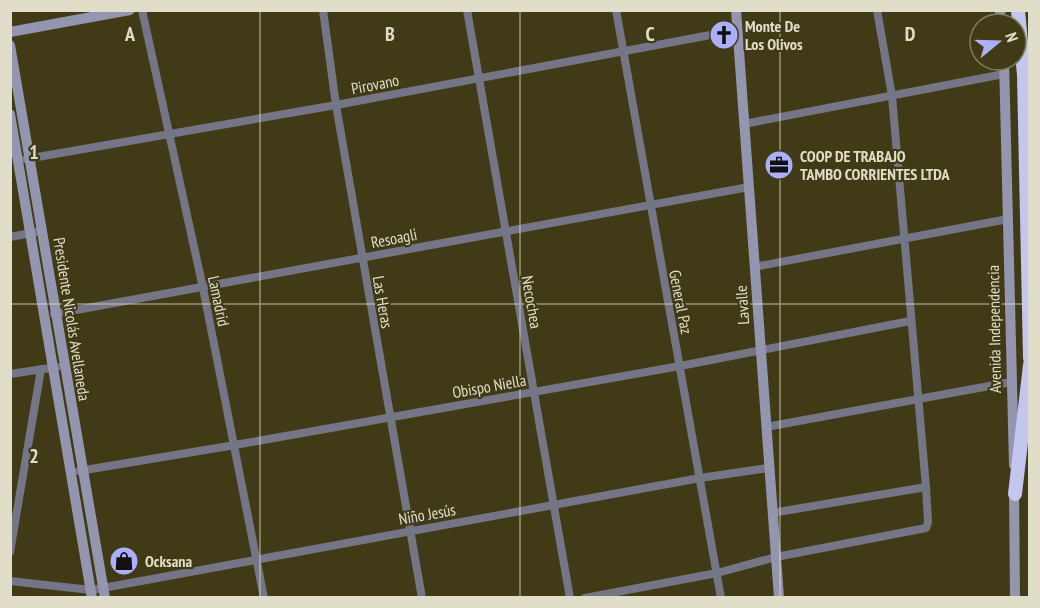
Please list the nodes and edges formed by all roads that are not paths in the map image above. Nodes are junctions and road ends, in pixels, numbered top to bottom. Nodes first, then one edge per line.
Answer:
1 (130, 10) edge
2 (142, 10) edge
3 (323, 10) edge
4 (467, 10) edge
5 (616, 10) edge
6 (736, 10) edge
7 (877, 10) edge
8 (1018, 10) edge
9 (1026, 10) edge
10 (737, 30) junction
11 (10, 32) edge
12 (1029, 38) edge
13 (10, 45) edge
14 (622, 51) junction
15 (1004, 74) joint
16 (478, 77) junction
17 (892, 96) junction
18 (336, 105) junction
19 (14, 111) edge
20 (744, 124) junction
21 (168, 134) junction
22 (24, 159) junction
23 (749, 187) junction
24 (650, 206) junction
25 (1008, 219) junction
26 (506, 231) junction
27 (37, 232) junction
28 (10, 237) edge
29 (903, 238) junction
30 (362, 258) junction
31 (754, 267) junction
32 (203, 288) junction
33 (50, 314) junction
34 (910, 321) junction
35 (760, 350) junction
36 (1029, 358) edge
37 (1029, 364) edge
38 (680, 366) junction
39 (59, 367) junction
40 (40, 369) junction
41 (10, 374) edge
42 (1011, 382) junction
43 (533, 392) junction
44 (918, 399) junction
45 (389, 417) junction
46 (766, 427) junction
47 (235, 445) junction
48 (768, 468) junction
49 (77, 471) junction
50 (700, 478) junction
51 (926, 488) junction
52 (1015, 494) junction
53 (554, 505) junction
54 (772, 513) junction
55 (411, 531) junction
56 (10, 552) edge
57 (776, 557) junction
58 (258, 560) junction
59 (717, 573) junction
60 (10, 581) edge
61 (104, 593) edge
62 (92, 594) edge
63 (264, 597) edge
64 (422, 597) edge
65 (570, 597) edge
66 (585, 597) edge
67 (721, 597) edge
68 (779, 597) edge
69 (1015, 597) edge

1 - 11 main road
2 - 21 street, Lamadrid
3 - 18 street, Las Heras
4 - 16 street, Necochea
5 - 14 street, General Paz
6 - 10 main road, Lavalle
7 - 17 street
8 - 36 highway
9 - 12 highway
10 - 14 street, Pirovano
10 - 20 main road, Lavalle
13 - 19 main road, Presidente Nicolás Avellaneda
14 - 16 street, Pirovano
14 - 24 street, General Paz
15 - 17 street
15 - 25 main road, Avenida Independencia
16 - 18 street, Pirovano
16 - 26 street, Necochea
17 - 20 street
17 - 29 street
18 - 21 street, Pirovano
18 - 30 street, Las Heras
19 - 22 main road, Presidente Nicolás Avellaneda
20 - 23 main road, Lavalle
21 - 22 street, Pirovano
21 - 32 street, Lamadrid
22 - 27 main road, Presidente Nicolás Avellaneda
23 - 24 street, Resoagli
23 - 31 main road, Lavalle
24 - 26 street, Resoagli
24 - 38 street, General Paz
25 - 29 street
25 - 42 main road, Avenida Independencia
26 - 30 street, Resoagli
26 - 43 street, Necochea
27 - 28 street
27 - 33 main road, Presidente Nicolás Avellaneda
29 - 31 street
29 - 34 street
30 - 32 street, Resoagli
30 - 45 street, Las Heras
31 - 35 main road, Lavalle
32 - 33 street, Resoagli
32 - 47 street, Lamadrid
33 - 39 main road, Presidente Nicolás Avellaneda
34 - 35 street, Obispo Niella
34 - 44 street
35 - 38 street, Obispo Niella
35 - 46 main road, Lavalle
37 - 52 highway
38 - 43 street, Obispo Niella
38 - 50 street, General Paz
39 - 40 street
39 - 49 main road, Presidente Nicolás Avellaneda
40 - 41 street
40 - 56 street
42 - 44 street
42 - 52 main road, Avenida Independencia
43 - 45 street, Obispo Niella
43 - 53 street, Necochea
44 - 46 street
44 - 51 street
45 - 47 street, Obispo Niella
45 - 55 street, Las Heras
46 - 48 main road, Lavalle
47 - 49 street, Obispo Niella
47 - 58 street, Lamadrid
48 - 50 street, Niño Jesús
48 - 54 main road, Lavalle
49 - 61 main road, Presidente Nicolás Avellaneda
49 - 62 main road, Presidente Nicolás Avellaneda
50 - 53 street, Niño Jesús
50 - 59 street, General Paz
51 - 54 street
51 - 57 street
52 - 69 main road, Avenida Independencia
53 - 55 street, Niño Jesús
53 - 65 street, Necochea
54 - 57 main road, Lavalle
55 - 58 street, Niño Jesús
55 - 64 street, Las Heras
57 - 59 street
57 - 68 main road, Lavalle
58 - 61 street, Niño Jesús
58 - 63 street, Lamadrid
59 - 66 street
59 - 67 street, General Paz
60 - 62 street
61 - 62 street, Niño Jesús

